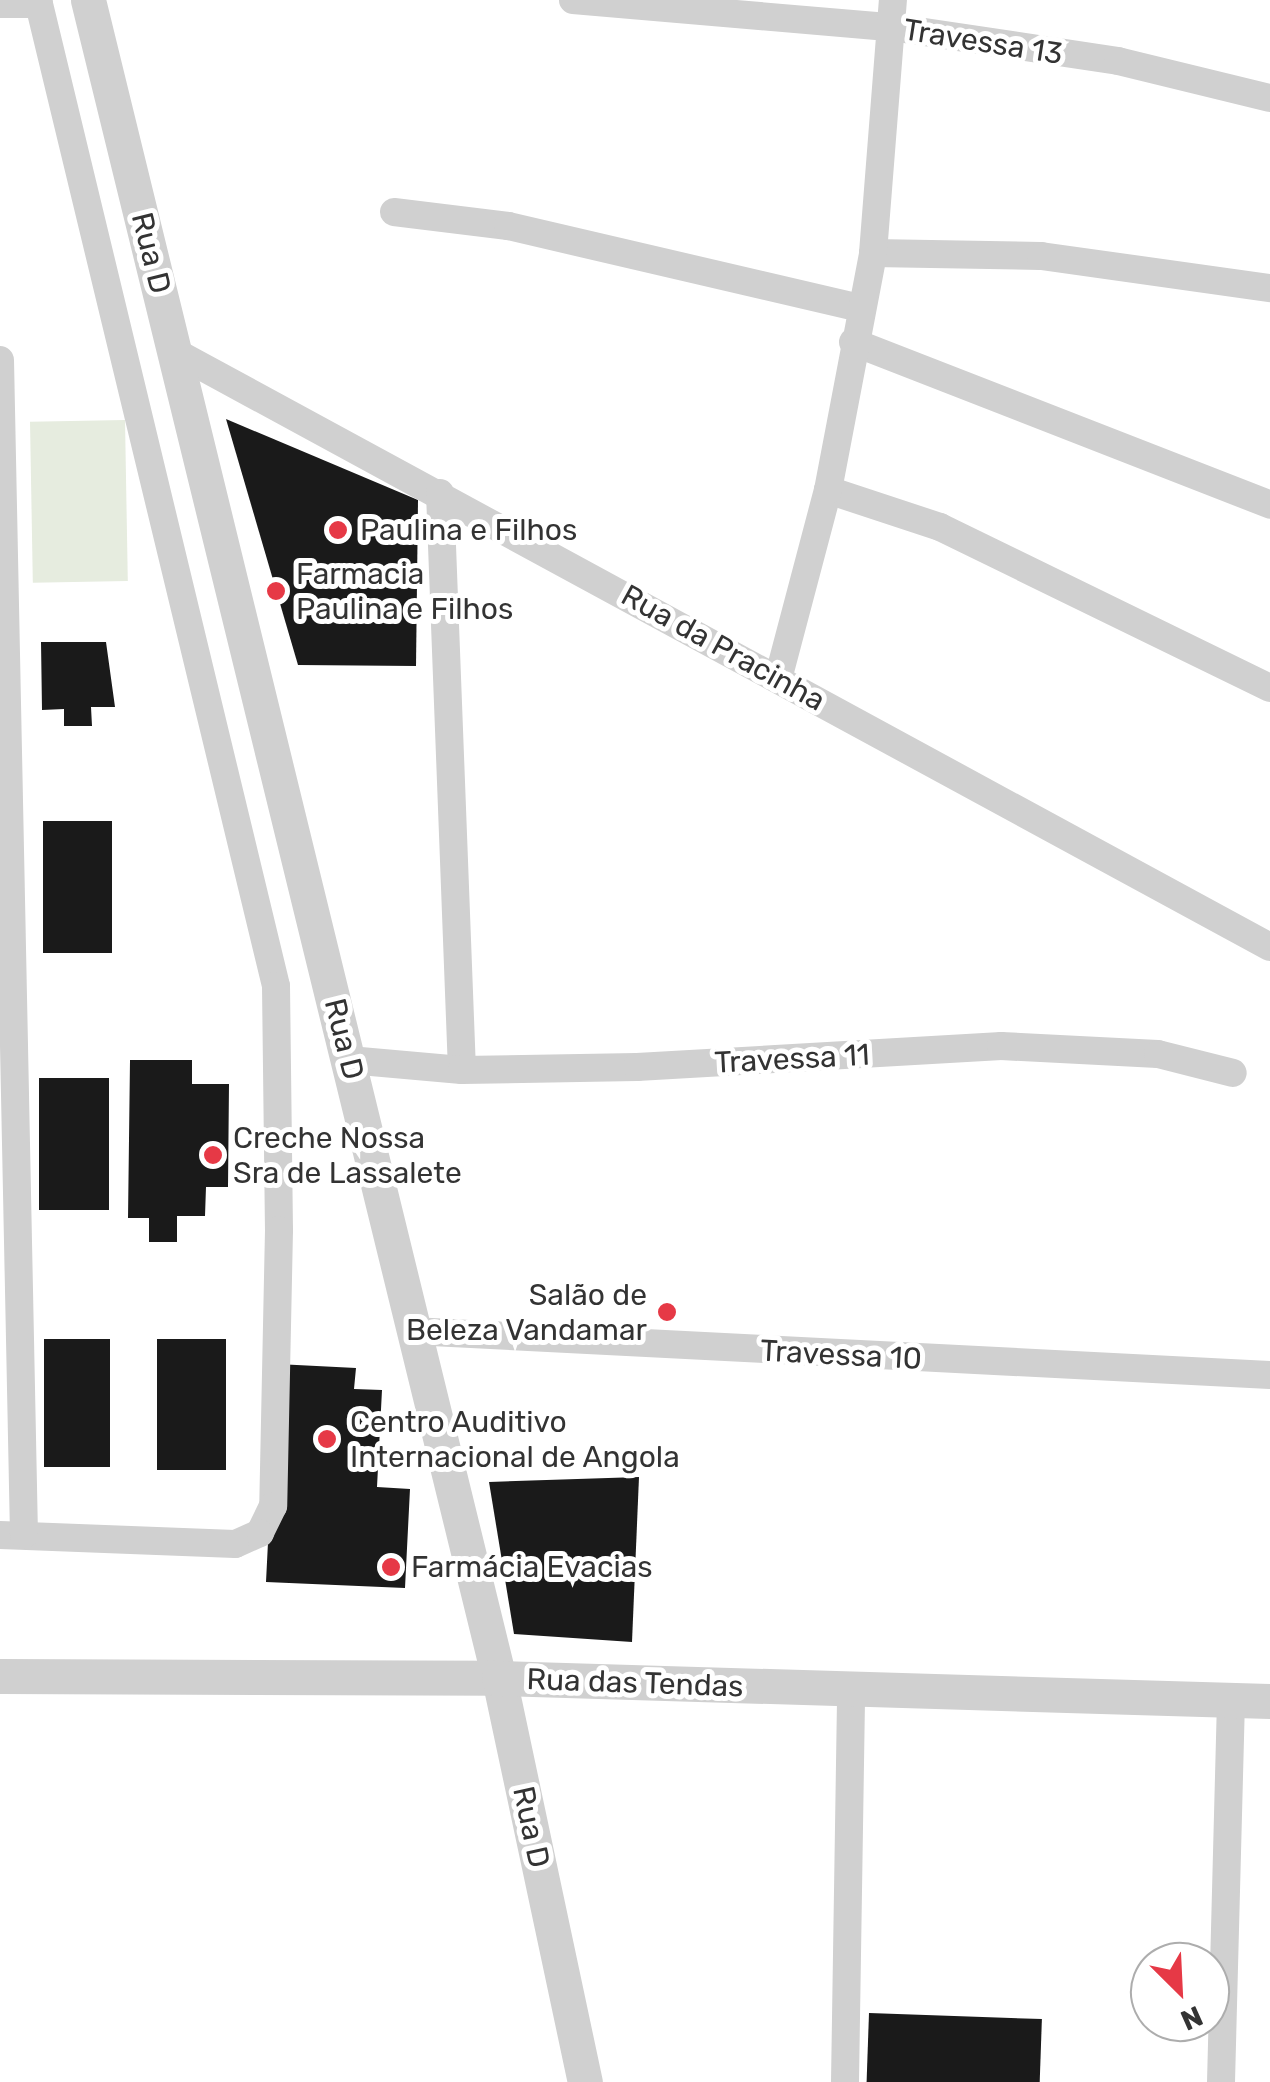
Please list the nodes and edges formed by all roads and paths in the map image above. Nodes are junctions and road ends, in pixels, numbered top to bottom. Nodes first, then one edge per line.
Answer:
1 (88, 0) edge
2 (573, 0) edge
3 (0, 4) edge
4 (892, 14) edge
5 (1270, 98) edge
6 (394, 212) dead end
7 (873, 253) junction
8 (1270, 288) edge
9 (861, 308) junction
10 (852, 342) junction
11 (175, 352) junction
12 (0, 360) edge
13 (828, 490) junction
14 (440, 494) junction
15 (1270, 505) edge
16 (778, 679) junction
17 (1270, 688) edge
18 (1270, 947) edge
19 (349, 1060) junction
20 (462, 1070) junction
21 (1233, 1073) dead end
22 (412, 1331) junction
23 (1270, 1374) edge
24 (12, 1535) edge
25 (0, 1676) edge
26 (499, 1678) junction
27 (851, 1693) junction
28 (1231, 1701) junction
29 (1270, 1701) edge
30 (585, 2082) edge
31 (845, 2082) edge
32 (1221, 2082) edge

1 - 11 street, Rua D
2 - 4 street, Travessa 13
3 - 24 street
4 - 5 street, Travessa 13
4 - 7 street
6 - 9 street
7 - 8 street
7 - 9 street
9 - 10 street
10 - 13 street
10 - 15 street
11 - 14 street, Rua da Pracinha
11 - 19 street, Rua D
12 - 24 street
13 - 16 street
13 - 17 street
14 - 16 street, Rua da Pracinha
14 - 20 street
16 - 18 street, Rua da Pracinha
19 - 20 street, Travessa 11
19 - 22 street, Rua D
20 - 21 street, Travessa 11
22 - 23 street, Travessa 10
22 - 26 street, Rua D
25 - 26 street, Rua das Tendas
26 - 27 street, Rua das Tendas
26 - 30 street, Rua D
27 - 28 street, Rua das Tendas
27 - 31 street
28 - 29 street, Rua das Tendas
28 - 32 street

